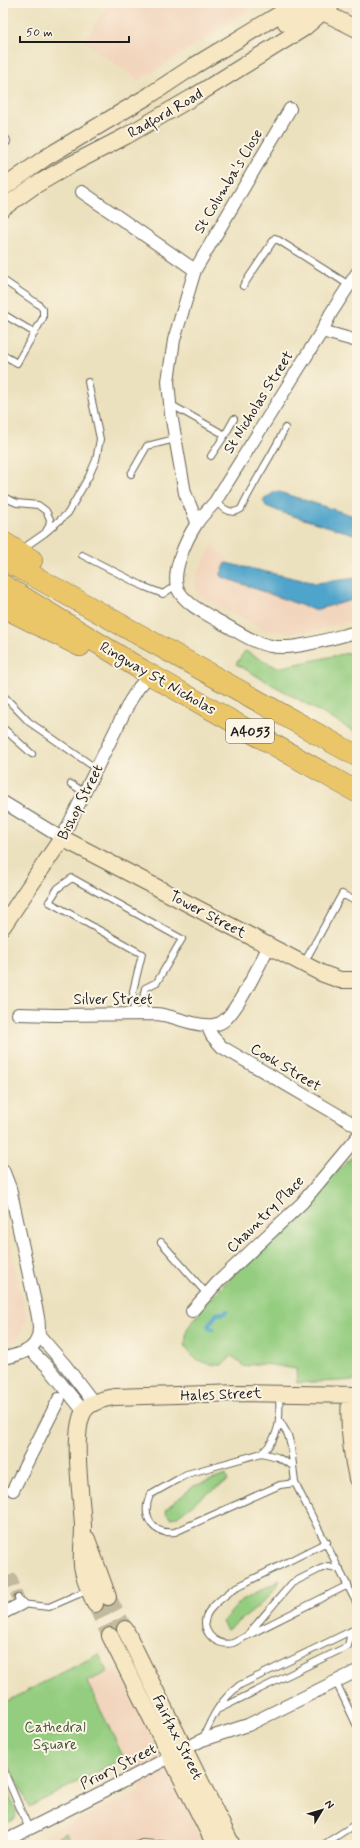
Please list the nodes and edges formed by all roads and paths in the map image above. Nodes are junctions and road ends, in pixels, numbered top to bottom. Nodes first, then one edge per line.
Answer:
1 (298, 3) edge
2 (329, 8) edge
3 (357, 29) edge
4 (194, 66) junction
5 (290, 109) dead end
6 (3, 188) edge
7 (82, 192) dead end
8 (3, 208) edge
9 (194, 270) junction
10 (357, 273) edge
11 (3, 280) edge
12 (349, 284) junction
13 (243, 286) dead end
14 (3, 314) edge
15 (322, 331) junction
16 (35, 333) junction
17 (357, 341) edge
18 (3, 355) edge
19 (88, 382) dead end
20 (170, 404) junction
21 (234, 419) dead end
22 (286, 428) dead end
23 (224, 435) junction
24 (175, 439) junction
25 (211, 456) dead end
26 (131, 474) dead end
27 (3, 497) edge
28 (215, 502) junction
29 (197, 522) junction
30 (45, 533) junction
31 (8, 550) edge
32 (82, 555) dead end
33 (3, 585) edge
34 (176, 585) junction
35 (3, 607) edge
36 (357, 632) edge
37 (146, 672) junction
38 (3, 695) edge
39 (3, 728) edge
40 (32, 754) dead end
41 (357, 756) edge
42 (97, 768) junction
43 (71, 784) dead end
44 (84, 792) junction
45 (357, 792) edge
46 (3, 802) edge
47 (62, 838) junction
48 (357, 902) edge
49 (3, 926) edge
50 (269, 946) junction
51 (304, 964) junction
52 (357, 980) edge
53 (18, 1014) dead end
54 (139, 1014) junction
55 (207, 1025) junction
56 (357, 1126) edge
57 (357, 1138) edge
58 (3, 1170) edge
59 (161, 1242) dead end
60 (208, 1294) junction
61 (192, 1311) dead end
62 (39, 1335) junction
63 (29, 1349) junction
64 (3, 1358) edge
65 (279, 1393) junction
66 (355, 1395) edge
67 (58, 1399) dead end
68 (89, 1407) junction
69 (280, 1421) junction
70 (262, 1453) junction
71 (293, 1466) junction
72 (357, 1479) edge
73 (295, 1483) junction
74 (13, 1490) dead end
75 (327, 1542) junction
76 (340, 1569) junction
77 (348, 1585) junction
78 (98, 1597) joint
79 (20, 1601) joint
80 (357, 1604) edge
81 (3, 1613) edge
82 (354, 1630) edge
83 (118, 1632) tunnel mouth
84 (248, 1636) junction
85 (357, 1672) edge
86 (336, 1682) junction
87 (216, 1710) junction
88 (357, 1726) edge
89 (202, 1740) junction
90 (178, 1752) junction
91 (3, 1769) edge
92 (357, 1823) edge
93 (29, 1829) junction
94 (3, 1842) edge
95 (137, 1845) edge
96 (173, 1845) edge
97 (215, 1845) edge
98 (232, 1845) edge
99 (323, 1845) edge

1 - 4 street, Radford Road
2 - 3 street
2 - 4 street, Radford Road
2 - 8 street, Radford Road
4 - 6 street, Radford Road
5 - 9 street, St Columba's Close
7 - 9 street
9 - 20 street, St Columba's Close
10 - 12 street, St Nicholas Street
11 - 16 lane
12 - 13 lane
12 - 15 street, St Nicholas Street
14 - 16 lane
15 - 17 street
15 - 28 street, St Nicholas Street
16 - 18 lane
19 - 30 lane
20 - 23 lane
20 - 24 street, St Columba's Close
21 - 23 lane
22 - 28 lane
23 - 25 lane
24 - 26 lane
24 - 29 street, St Columba's Close
27 - 30 lane
28 - 29 street, St Nicholas Street
29 - 34 street, St Nicholas Street
30 - 31 lane
31 - 41 highway, Ringway St Nicholas / A4053
32 - 34 lane
33 - 37 highway, Ringway St Nicholas / A4053
34 - 36 street
35 - 37 highway
37 - 42 street, Bishop Street
37 - 45 highway, Ringway St Nicholas / A4053
38 - 42 lane
39 - 40 lane
42 - 44 street, Bishop Street
43 - 44 lane
44 - 47 street, Bishop Street
46 - 47 street
47 - 49 street, Bishop Street
47 - 50 street, Tower Street
48 - 51 lane
50 - 51 street, Tower Street
50 - 55 street
51 - 52 street, Tower Street
53 - 54 street, Silver Street
54 - 54 lane
54 - 55 street, Silver Street
55 - 56 street, Cook Street
57 - 60 street, Chauntry Place
58 - 62 street
59 - 60 lane
60 - 61 street, Chauntry Place
62 - 63 street
62 - 68 street
63 - 64 street
63 - 68 street
65 - 66 street, Hales Street
65 - 68 street, Hales Street
65 - 69 lane
66 - 72 street
67 - 74 street
68 - 78 street
69 - 70 lane
69 - 71 lane
70 - 71 lane
70 - 73 lane
71 - 73 lane
73 - 75 lane
75 - 76 lane
75 - 84 lane
76 - 77 lane
76 - 84 lane
77 - 80 lane
77 - 84 lane
78 - 79 lane
79 - 81 street
82 - 87 lane
82 - 87 lane
83 - 90 street, Fairfax Street
85 - 86 street, Priory Street
86 - 88 lane
86 - 89 street, Priory Street
87 - 89 lane
89 - 90 street, Priory Street
90 - 93 street, Priory Street
90 - 97 street, Fairfax Street
90 - 98 street, Fairfax Street
91 - 93 lane
92 - 99 lane
93 - 94 street, Priory Street
95 - 96 lane

